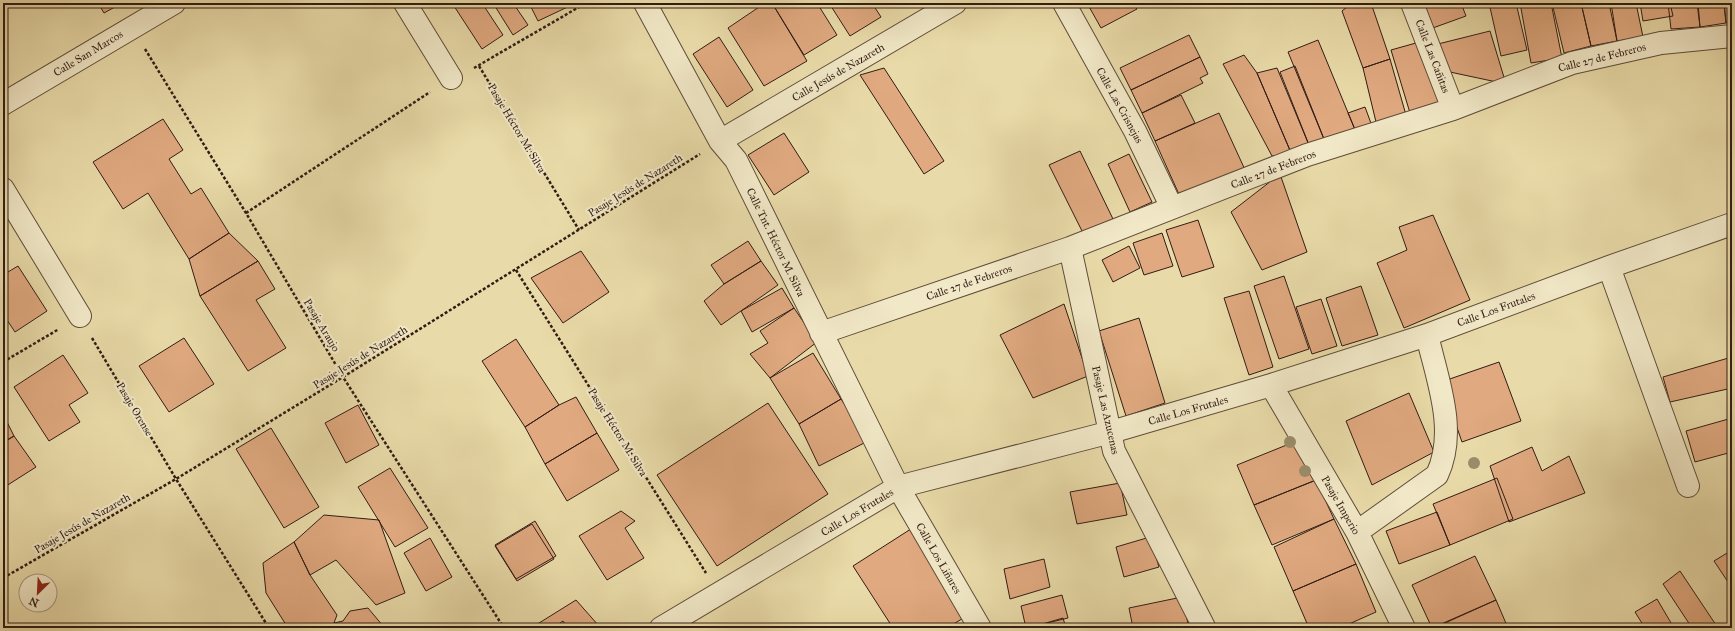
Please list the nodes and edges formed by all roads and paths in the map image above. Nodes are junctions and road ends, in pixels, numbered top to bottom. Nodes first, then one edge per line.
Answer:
1 (174, 3) edge
2 (405, 3) edge
3 (586, 3) edge
4 (645, 3) edge
5 (955, 3) edge
6 (1064, 3) edge
7 (1412, 3) edge
8 (131, 27) junction
9 (1732, 36) edge
10 (479, 66) junction
11 (451, 78) junction
12 (3, 104) edge
13 (1453, 108) junction
14 (720, 141) junction
15 (3, 189) edge
16 (1172, 208) junction
17 (246, 214) junction
18 (1732, 224) edge
19 (579, 230) junction
20 (1070, 248) junction
21 (1609, 267) junction
22 (516, 270) junction
23 (80, 316) junction
24 (821, 333) junction
25 (1427, 334) junction
26 (3, 362) edge
27 (343, 377) junction
28 (1271, 385) junction
29 (1110, 432) junction
30 (176, 479) junction
31 (1688, 486) dead end
32 (898, 487) junction
33 (1357, 532) junction
34 (3, 578) edge
35 (719, 593) junction
36 (1204, 627) dead end
37 (269, 628) edge
38 (504, 628) edge
39 (662, 628) edge
40 (980, 628) edge
41 (1404, 628) edge

1 - 8 street, Calle San Marcos
2 - 11 street
3 - 10 path
4 - 14 street, Calle Tnt. Héctor M. Silva
5 - 14 street, Calle Jesús de Nazareth
6 - 16 street, Calle Las Crisnejas
7 - 13 street, Calle Las Cañitas
8 - 12 street, Calle San Marcos
8 - 17 path, Pasaje Araujo
9 - 13 street, Calle 27 de Febreros
10 - 11 path
10 - 19 path, Pasaje Héctor M. Silva
11 - 17 path
13 - 16 street, Calle 27 de Febreros
14 - 19 path, Pasaje Jesús de Nazareth
14 - 24 street, Calle Tnt. Héctor M. Silva
15 - 23 street
16 - 20 street, Calle 27 de Febreros
17 - 27 path, Pasaje Araujo
18 - 21 street, Calle Los Frutales
19 - 22 path, Pasaje Jesús de Nazareth
20 - 24 street, Calle 27 de Febreros
20 - 29 street, Pasaje Las Azucenas
21 - 25 street, Calle Los Frutales
21 - 31 street
22 - 27 path, Pasaje Jesús de Nazareth
22 - 35 path, Pasaje Héctor M. Silva
23 - 26 path
23 - 30 path, Pasaje Orense
24 - 32 street, Calle Tnt. Héctor M. Silva
25 - 28 street, Calle Los Frutales
25 - 33 street
27 - 30 path, Pasaje Jesús de Nazareth
27 - 38 path, Pasaje Araujo
28 - 29 street, Calle Los Frutales
28 - 33 street, Pasaje Imperio
29 - 32 street, Calle Los Frutales
29 - 36 street, Pasaje Las Azucenas
30 - 34 path, Pasaje Jesús de Nazareth
30 - 37 path, Pasaje Orense
32 - 35 street, Calle Los Frutales
32 - 40 street, Calle Los Liñares
33 - 41 street, Pasaje Imperio
35 - 39 street, Calle Los Frutales

